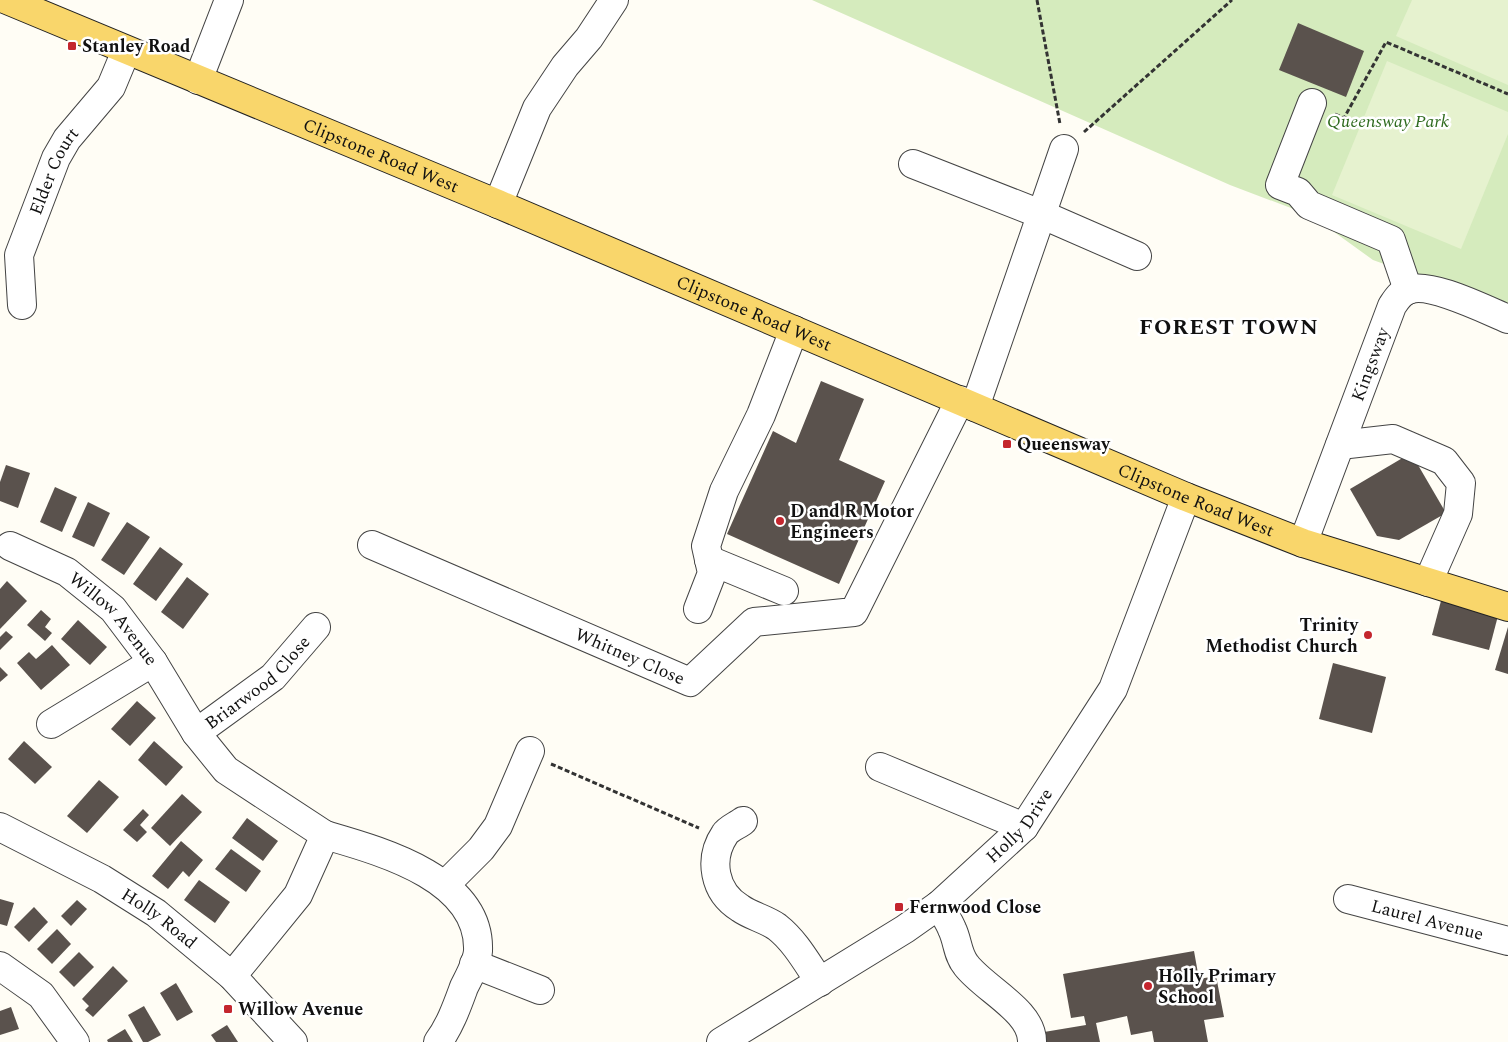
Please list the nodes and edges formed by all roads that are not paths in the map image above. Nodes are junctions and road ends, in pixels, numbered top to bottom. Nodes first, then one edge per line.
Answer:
1 (7, 0) edge
2 (228, 0) edge
3 (614, 0) edge
4 (126, 51) junction
5 (198, 80) junction
6 (1312, 103) road end
7 (1064, 150) road end
8 (913, 164) dead end
9 (498, 204) junction
10 (1042, 216) junction
11 (1137, 256) dead end
12 (1408, 290) junction
13 (22, 305) dead end
14 (1508, 319) edge
15 (794, 330) junction
16 (968, 404) junction
17 (1340, 445) junction
18 (1186, 497) junction
19 (1303, 543) junction
20 (372, 545) dead end
21 (10, 546) dead end
22 (709, 560) junction
23 (1428, 582) junction
24 (784, 591) dead end
25 (1508, 607) edge
26 (698, 610) dead end
27 (316, 627) dead end
28 (153, 662) junction
29 (51, 724) dead end
30 (196, 733) junction
31 (529, 753) road end
32 (880, 767) dead end
33 (0, 827) edge
34 (1024, 827) junction
35 (733, 829) road end
36 (325, 834) junction
37 (445, 885) junction
38 (1348, 899) dead end
39 (939, 905) junction
40 (1508, 940) edge
41 (474, 964) junction
42 (0, 966) edge
43 (232, 976) junction
44 (820, 982) junction
45 (540, 990) dead end
46 (756, 1034) edge
47 (75, 1042) edge
48 (292, 1042) edge
49 (438, 1042) edge
50 (721, 1042) edge
51 (1032, 1042) edge

1 - 4 main road, Clipstone Road West
2 - 5 street
3 - 9 street
4 - 5 main road, Clipstone Road West
4 - 13 street, Elder Court
5 - 9 main road, Clipstone Road West
6 - 12 street
7 - 10 street
8 - 10 street
9 - 15 main road, Clipstone Road West
10 - 11 street
10 - 16 street
12 - 14 street
12 - 17 street, Kingsway
15 - 16 main road, Clipstone Road West
15 - 22 street
16 - 18 main road, Clipstone Road West
16 - 20 street, Whitney Close
17 - 19 street, Kingsway
17 - 23 street
18 - 19 main road, Clipstone Road West
18 - 34 street, Holly Drive
19 - 23 main road, Clipstone Road West
21 - 28 street, Willow Avenue
22 - 24 street
22 - 26 street
23 - 25 main road, Clipstone Road West
27 - 30 street, Briarwood Close
28 - 29 street
28 - 30 street, Willow Avenue
30 - 36 street, Willow Avenue
31 - 37 street
32 - 34 street
33 - 43 street, Holly Road
34 - 39 street, Holly Drive
35 - 44 street
36 - 37 street, Willow Avenue
36 - 43 street
37 - 41 street, Willow Avenue
38 - 40 street, Laurel Avenue
39 - 44 street, Holly Drive
39 - 51 street
41 - 45 street
41 - 49 street, Willow Avenue
42 - 47 street
43 - 48 street, Holly Road
44 - 46 street, Holly Drive
46 - 50 street, Holly Drive

